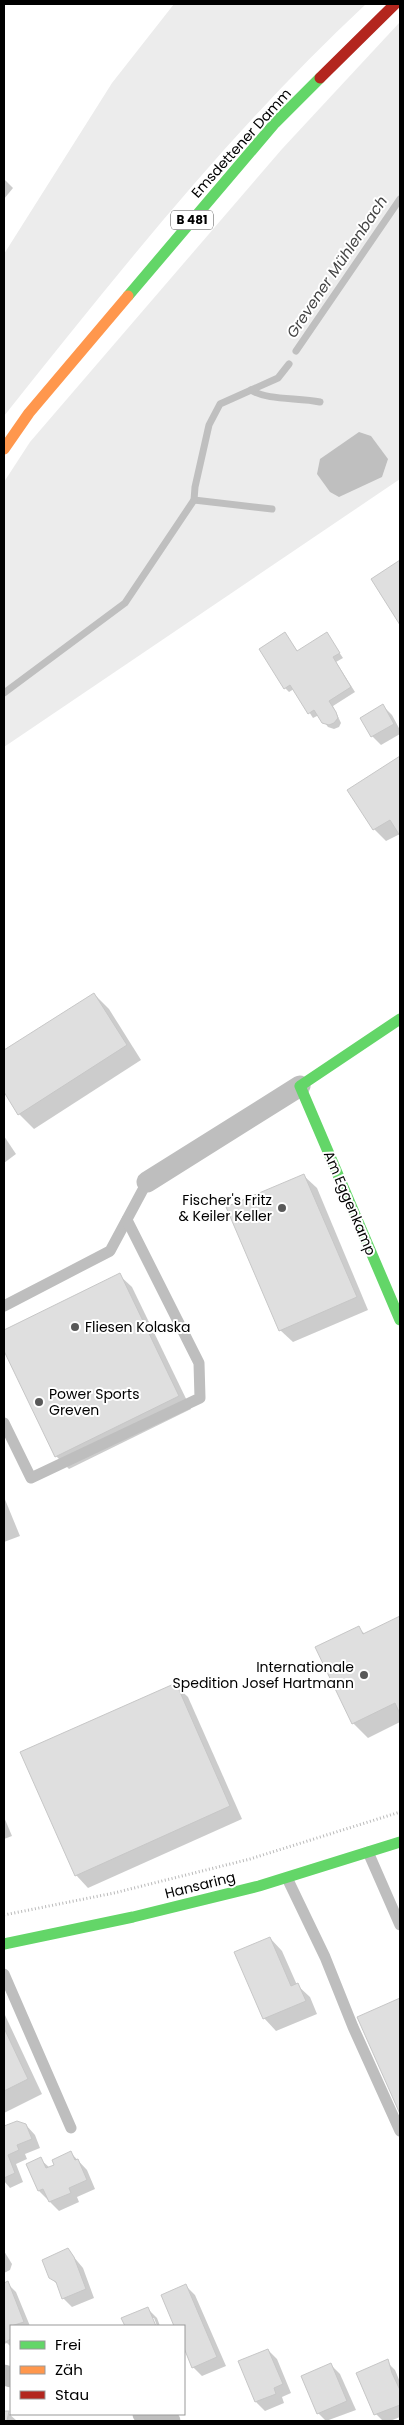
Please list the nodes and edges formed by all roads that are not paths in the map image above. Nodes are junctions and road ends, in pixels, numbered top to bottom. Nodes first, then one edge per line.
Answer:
1 (395, 4) edge
2 (4, 449) edge
3 (400, 1019) edge
4 (300, 1086) junction
5 (147, 1182) joint
6 (127, 1220) junction
7 (4, 1306) edge
8 (400, 1320) edge
9 (4, 1423) edge
10 (400, 1842) edge
11 (368, 1852) junction
12 (287, 1878) junction
13 (400, 1925) edge
14 (4, 1944) edge
15 (4, 1974) edge
16 (71, 2128) dead end
17 (400, 2130) edge
18 (147, 2415) edge
19 (170, 2421) edge

1 - 2 street, Emsdettener Damm / B 481
3 - 4 street
4 - 5 street
4 - 8 street, Am Eggenkamp
5 - 6 lane
6 - 7 lane
6 - 9 lane
10 - 11 street, Hansaring
11 - 12 street, Hansaring
11 - 13 lane
12 - 14 street, Hansaring
12 - 17 lane
15 - 16 lane
18 - 19 street

